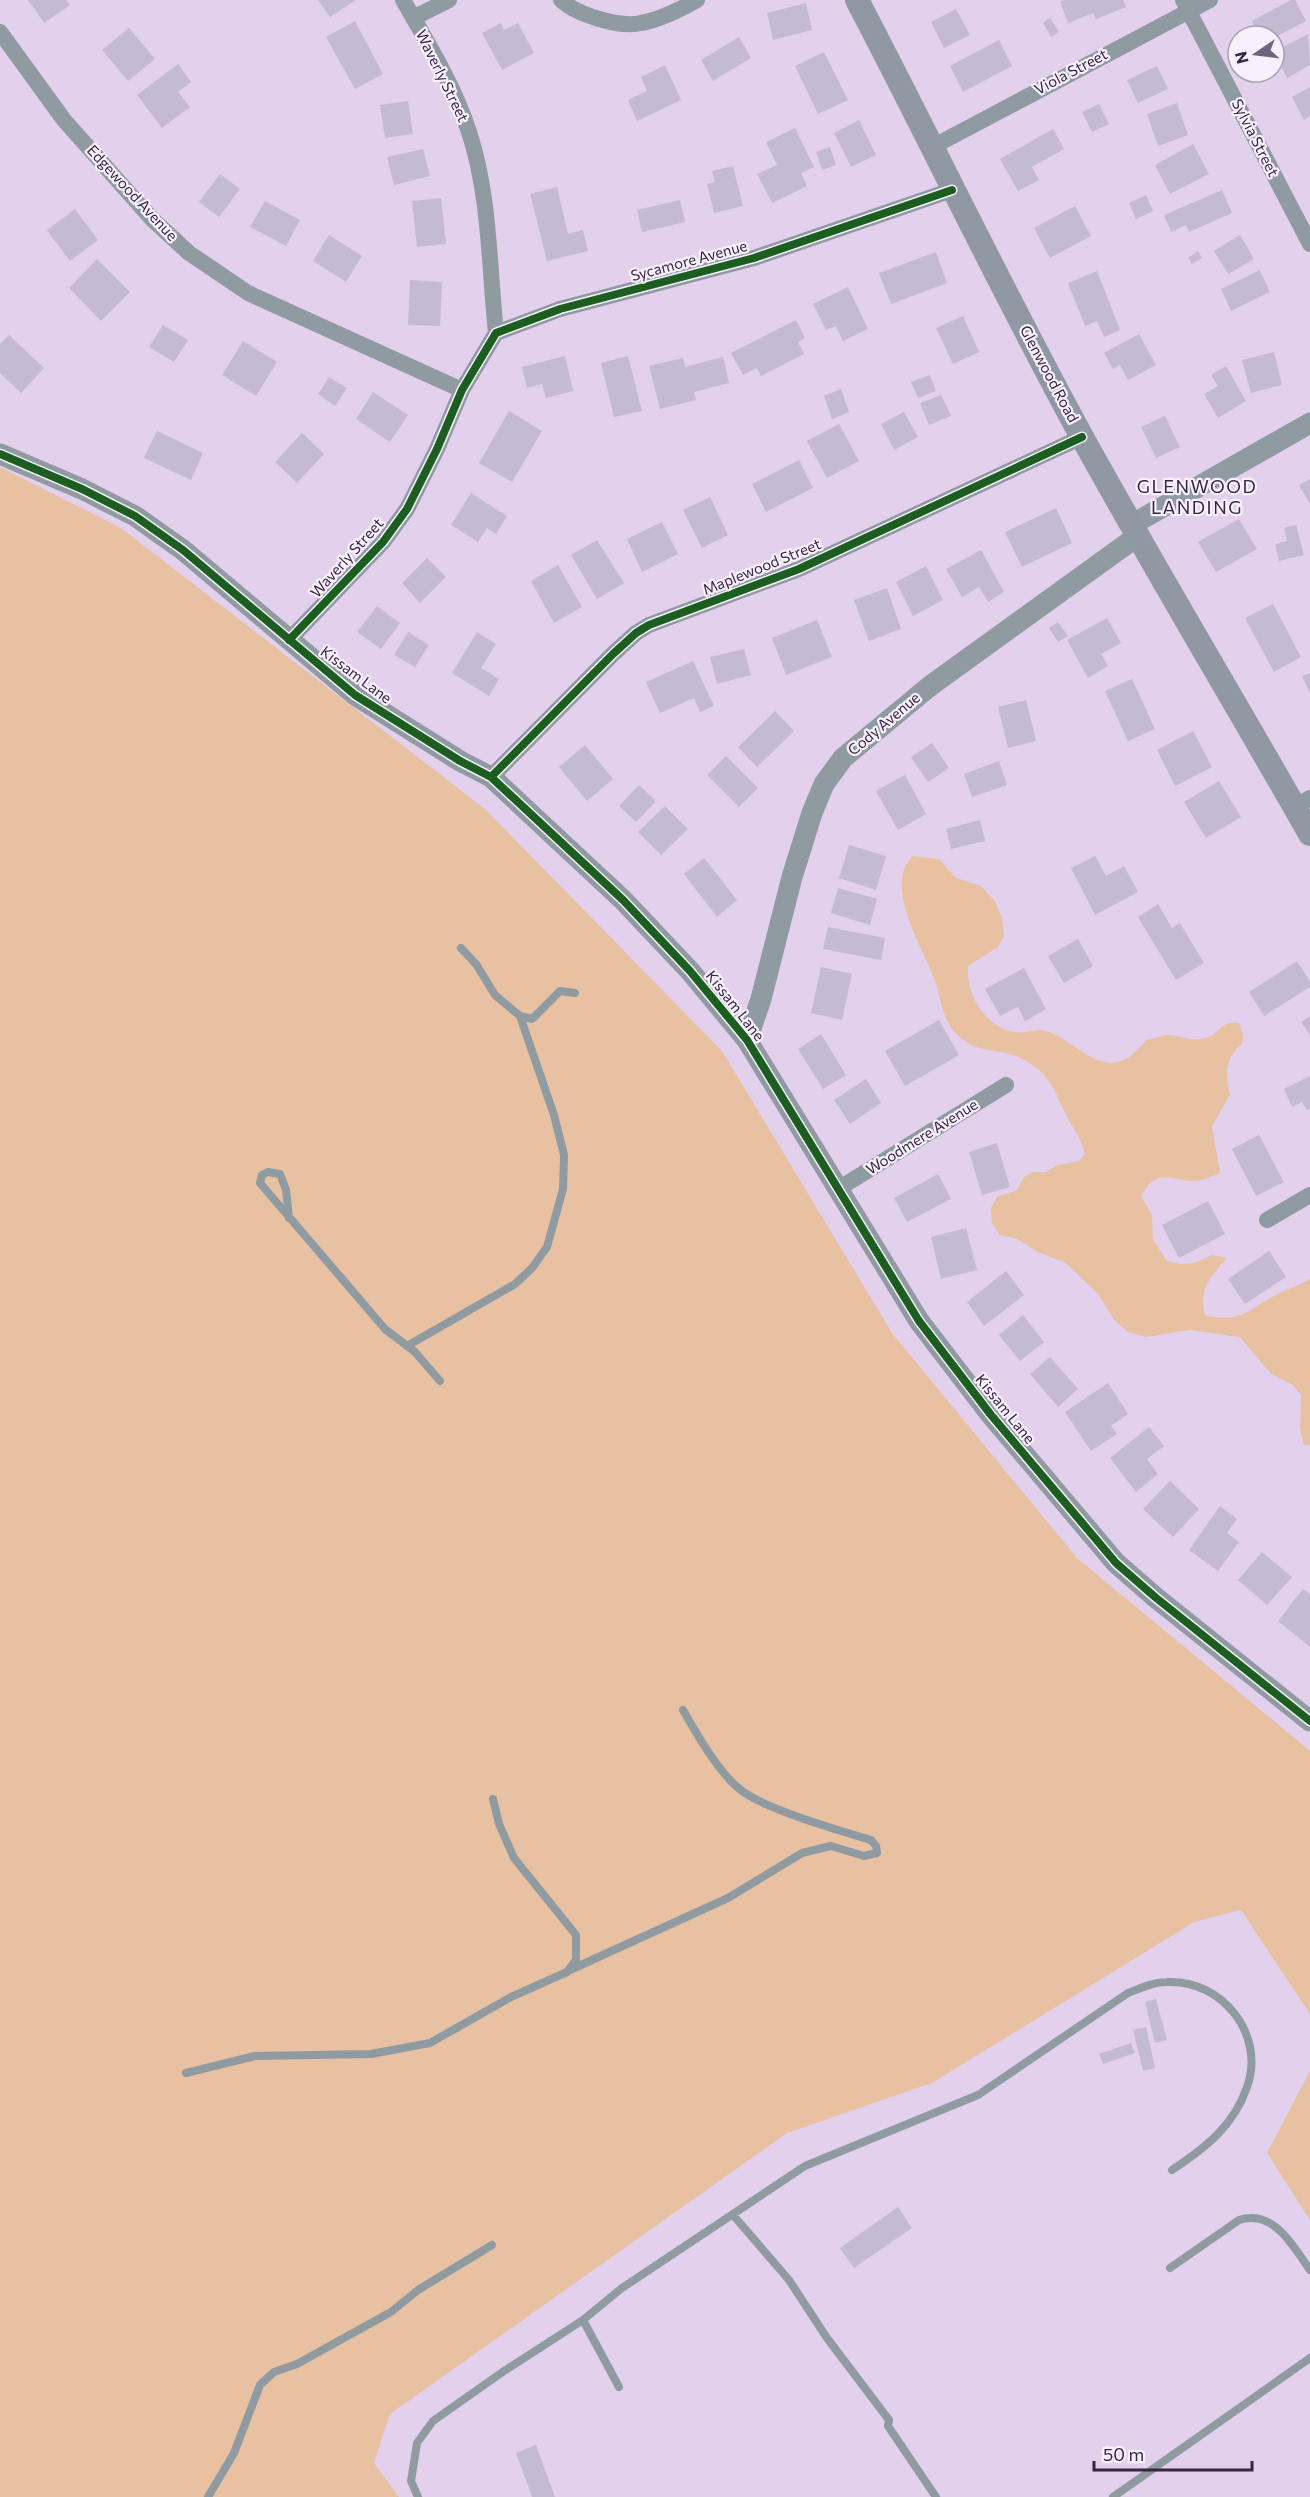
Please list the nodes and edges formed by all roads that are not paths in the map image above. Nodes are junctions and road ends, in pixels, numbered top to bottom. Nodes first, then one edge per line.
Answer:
1 (403, 0) edge
2 (449, 0) edge
3 (561, 0) edge
4 (697, 0) edge
5 (857, 0) edge
6 (1210, 0) edge
7 (1186, 6) edge
8 (413, 18) junction
9 (0, 32) edge
10 (934, 146) junction
11 (952, 190) junction
12 (1310, 244) edge
13 (496, 333) junction
14 (462, 390) junction
15 (1310, 423) edge
16 (1082, 437) junction
17 (0, 454) edge
18 (1136, 530) junction
19 (289, 639) junction
20 (491, 777) junction
21 (1302, 802) edge
22 (1310, 834) edge
23 (461, 948) dead end
24 (575, 993) dead end
25 (520, 1016) junction
26 (747, 1040) junction
27 (1005, 1085) dead end
28 (838, 1189) junction
29 (1310, 1195) edge
30 (289, 1218) junction
31 (1267, 1220) dead end
32 (407, 1346) junction
33 (440, 1381) dead end
34 (683, 1710) dead end
35 (1310, 1721) edge
36 (493, 1799) dead end
37 (567, 1971) junction
38 (186, 2073) dead end
39 (1172, 2170) dead end
40 (733, 2215) junction
41 (492, 2245) dead end
42 (1170, 2268) dead end
43 (1310, 2271) edge
44 (583, 2320) junction
45 (1310, 2358) edge
46 (619, 2387) dead end
47 (208, 2497) edge
48 (418, 2497) edge
49 (936, 2497) edge
50 (1113, 2497) edge

1 - 8 street, Waverly Street
2 - 8 street
3 - 4 street
5 - 10 main road, Glenwood Road
6 - 7 street, Viola Street
7 - 10 street, Viola Street
7 - 12 street, Sylvia Street
8 - 13 street, Waverly Street
9 - 14 street, Edgewood Avenue
10 - 11 main road, Glenwood Road
11 - 13 street, Sycamore Avenue
11 - 16 main road, Glenwood Road
13 - 14 street
14 - 19 street, Waverly Street
15 - 18 street, Cody Avenue
16 - 18 main road, Glenwood Road
16 - 20 street, Maplewood Street
17 - 19 street, Kissam Lane
18 - 21 main road, Glenwood Road
18 - 26 street, Cody Avenue
19 - 20 street, Kissam Lane
20 - 26 street, Kissam Lane
21 - 22 main road, Glenwood Road
23 - 25 lane
24 - 25 lane
25 - 32 lane
26 - 28 street, Kissam Lane
27 - 28 street, Woodmere Avenue
28 - 35 street, Kissam Lane
29 - 31 street
30 - 30 lane
30 - 32 lane
32 - 33 lane
34 - 37 lane
36 - 37 lane
37 - 38 lane
39 - 40 lane
40 - 44 lane
40 - 49 lane
41 - 47 lane
42 - 43 lane
44 - 46 lane
44 - 48 lane
45 - 50 lane

